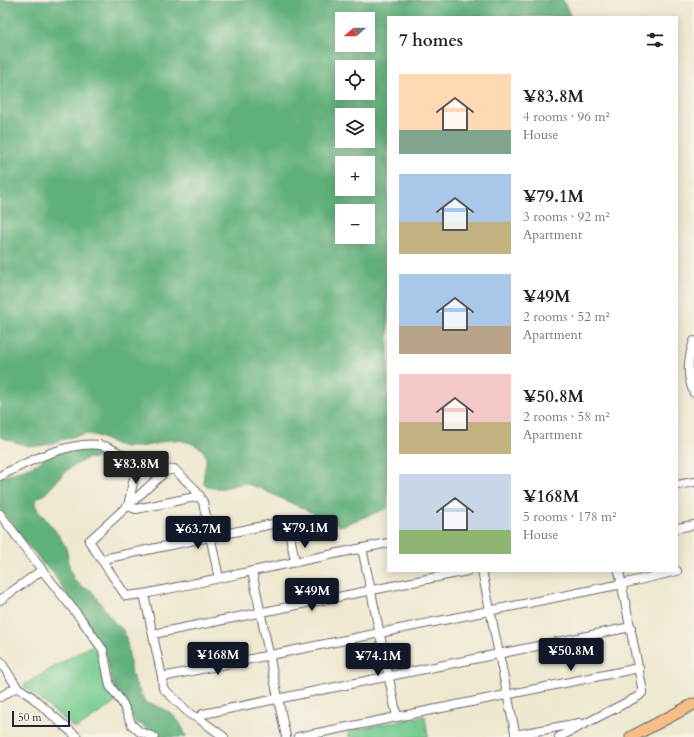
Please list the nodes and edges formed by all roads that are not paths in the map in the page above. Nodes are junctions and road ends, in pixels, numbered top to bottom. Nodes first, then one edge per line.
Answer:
1 (694, 341) edge
2 (694, 393) edge
3 (0, 476) edge
4 (694, 482) edge
5 (678, 485) edge
6 (200, 496) junction
7 (128, 506) junction
8 (0, 514) edge
9 (694, 525) edge
10 (678, 528) edge
11 (211, 537) junction
12 (387, 543) edge
13 (362, 548) junction
14 (102, 561) junction
15 (296, 561) junction
16 (42, 570) junction
17 (252, 571) junction
18 (462, 572) edge
19 (482, 572) edge
20 (620, 572) edge
21 (671, 572) edge
22 (219, 578) junction
23 (622, 584) junction
24 (371, 590) junction
25 (144, 594) junction
26 (0, 600) edge
27 (490, 610) junction
28 (260, 612) junction
29 (631, 627) junction
30 (380, 633) junction
31 (153, 634) junction
32 (270, 655) junction
33 (499, 655) junction
34 (0, 661) edge
35 (639, 668) junction
36 (388, 676) junction
37 (162, 677) junction
38 (17, 686) junction
39 (507, 695) junction
40 (0, 697) edge
41 (278, 698) junction
42 (694, 704) edge
43 (397, 717) junction
44 (198, 718) junction
45 (590, 721) junction
46 (516, 736) edge
47 (77, 737) edge
48 (154, 737) edge
49 (224, 737) edge
50 (286, 737) edge
51 (298, 737) edge
52 (559, 737) edge
53 (631, 737) edge

1 - 2 street
3 - 7 street
4 - 5 street
6 - 7 street
6 - 7 street
6 - 11 street
7 - 14 street
8 - 16 street
9 - 10 street
11 - 14 street
11 - 15 street
11 - 22 street
12 - 13 street
13 - 15 street
13 - 24 street
14 - 25 street
15 - 17 street
16 - 26 street
16 - 48 street
17 - 22 street
17 - 28 street
18 - 24 street
19 - 27 street
20 - 23 street
21 - 23 street
22 - 25 street
23 - 27 street
23 - 29 street
24 - 28 street
24 - 30 street
25 - 31 street
27 - 30 street
27 - 33 street
28 - 31 street
28 - 32 street
29 - 33 street
29 - 35 street
30 - 32 street
30 - 36 street
31 - 37 street
32 - 37 street
32 - 41 street
33 - 36 street
33 - 39 street
34 - 38 street
35 - 39 street
35 - 45 street
36 - 41 street
36 - 43 street
37 - 44 street
38 - 40 street
38 - 47 street
39 - 43 street
39 - 46 street
41 - 44 street
41 - 50 street
42 - 53 highway
43 - 51 street
44 - 49 street
45 - 46 street
45 - 52 street

